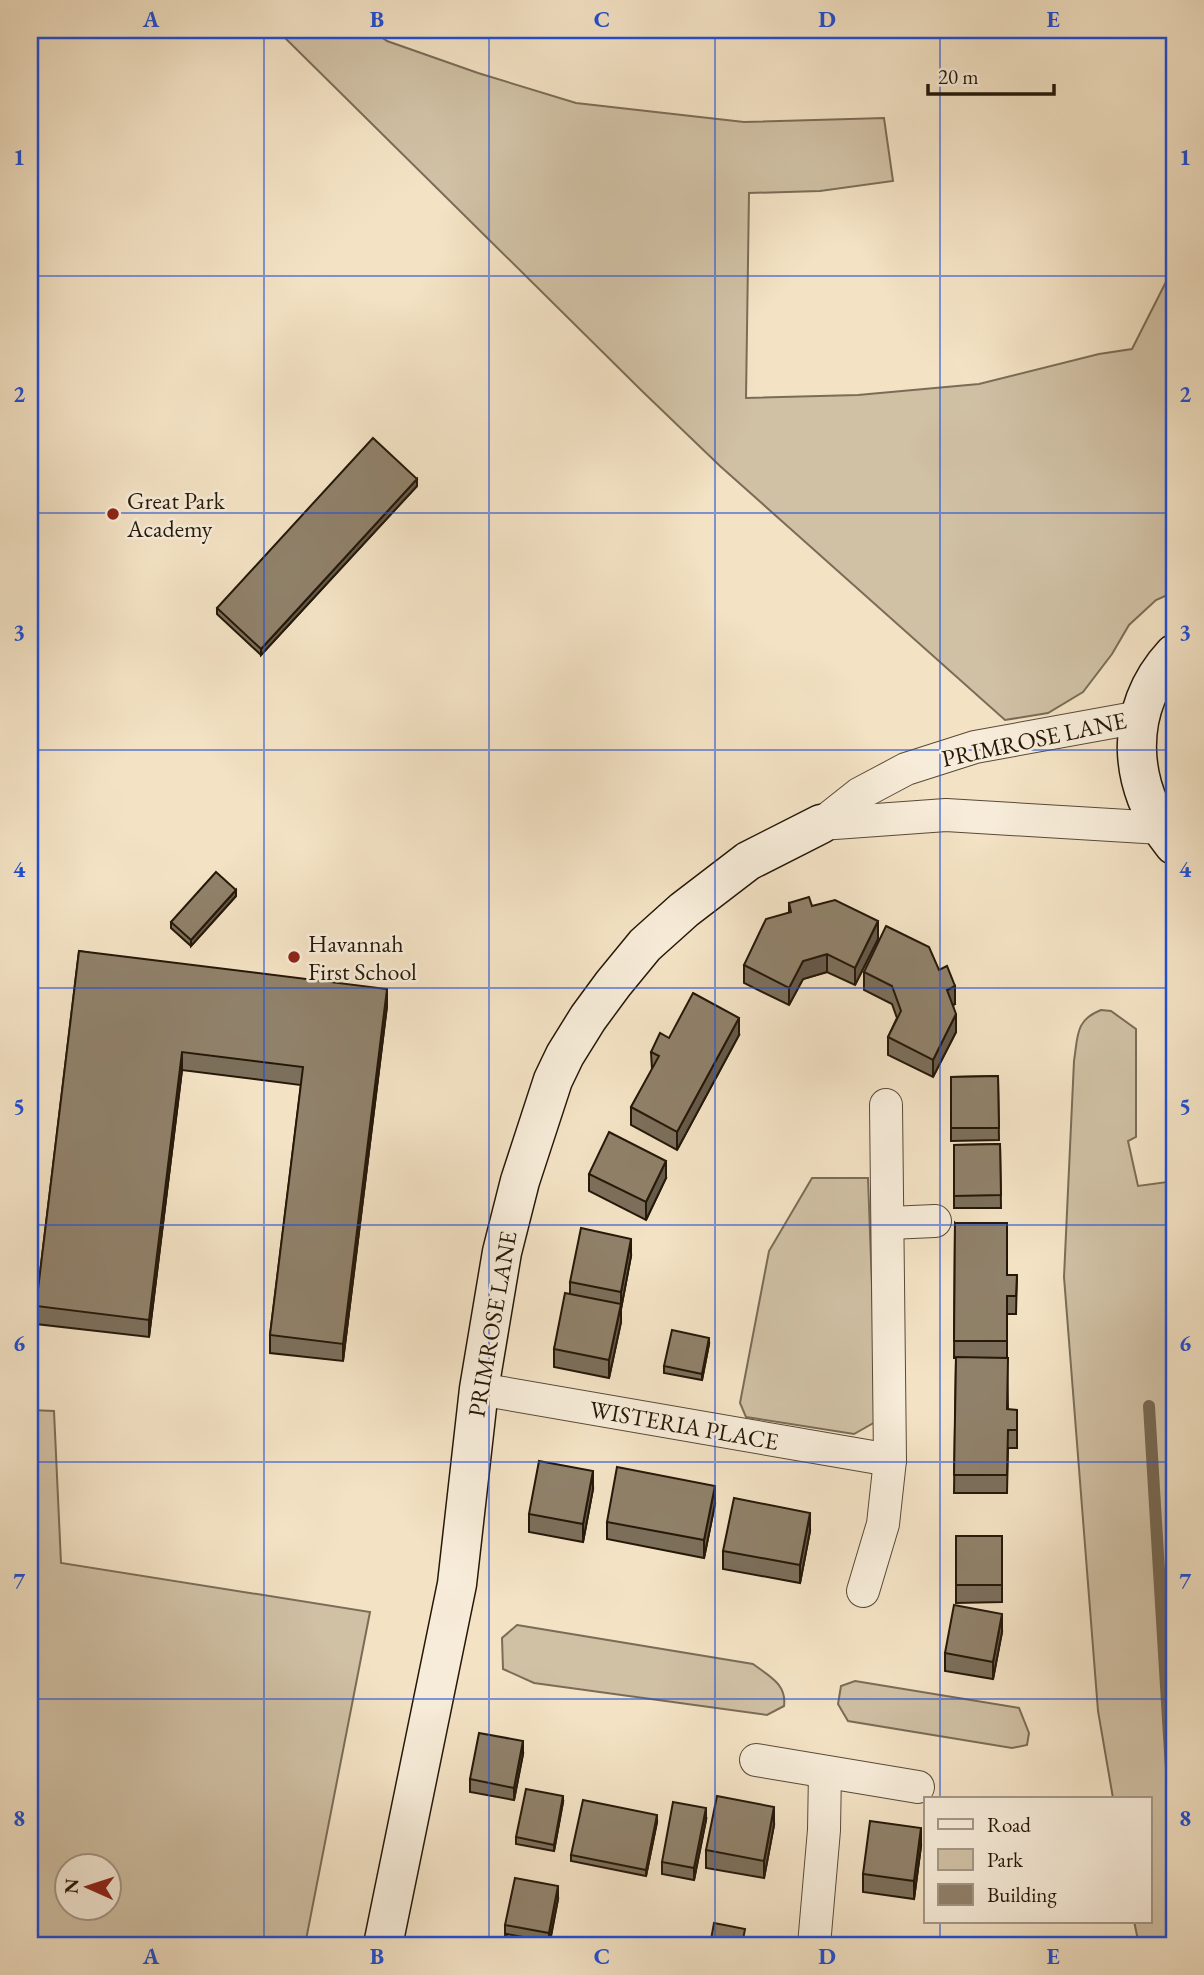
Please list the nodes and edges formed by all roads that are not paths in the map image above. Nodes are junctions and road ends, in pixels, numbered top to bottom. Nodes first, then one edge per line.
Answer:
1 (1174, 654) edge
2 (1140, 717) junction
3 (821, 824) junction
4 (1167, 836) edge
5 (886, 1105) dead end
6 (935, 1222) dead end
7 (888, 1223) junction
8 (479, 1389) junction
9 (890, 1460) junction
10 (863, 1591) dead end
11 (756, 1760) dead end
12 (825, 1772) junction
13 (918, 1787) dead end
14 (383, 1945) edge
15 (814, 1945) edge

1 - 2 street
2 - 3 street, PRIMROSE LANE
2 - 4 street
3 - 4 street, PRIMROSE LANE
3 - 8 street, PRIMROSE LANE
5 - 7 street
6 - 7 street
7 - 9 street
8 - 9 street, WISTERIA PLACE
8 - 14 street, PRIMROSE LANE
9 - 10 street
11 - 12 street
12 - 13 street
12 - 15 street

